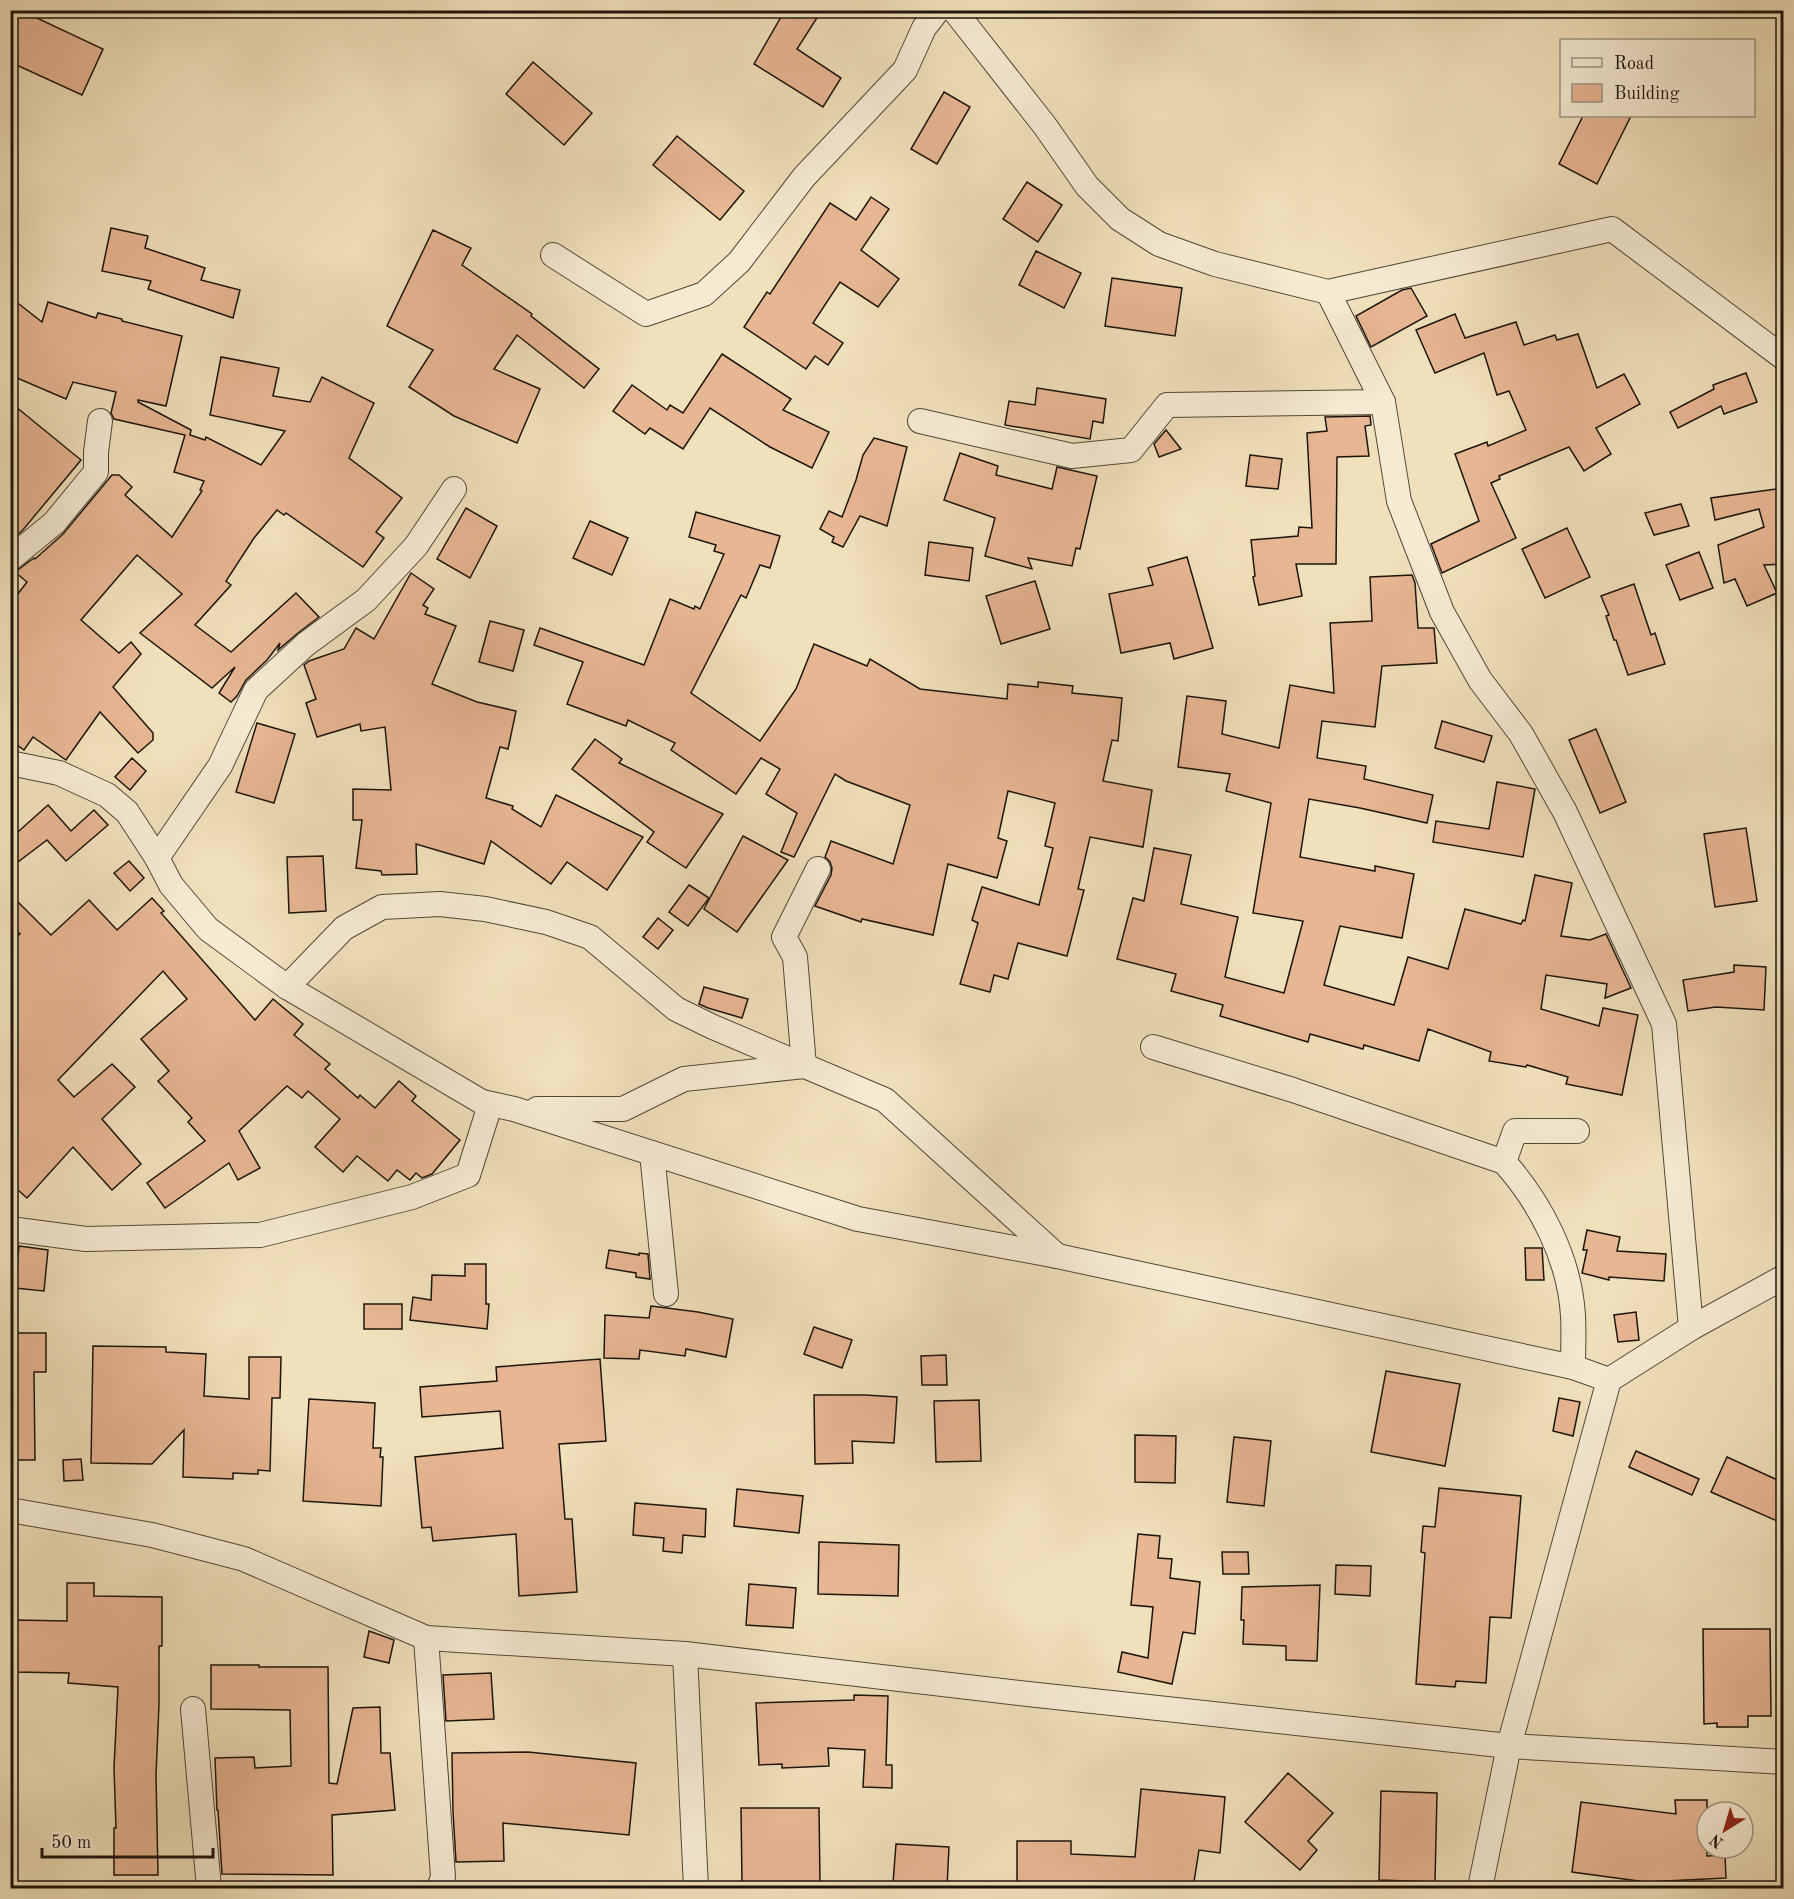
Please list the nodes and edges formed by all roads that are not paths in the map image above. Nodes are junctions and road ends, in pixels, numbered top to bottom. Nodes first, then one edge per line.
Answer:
1 (938, 10) edge
2 (954, 10) edge
3 (553, 255) dead end
4 (1329, 292) junction
5 (1784, 358) edge
6 (1383, 402) junction
7 (100, 421) dead end
8 (920, 421) dead end
9 (454, 489) dead end
10 (10, 559) edge
11 (10, 763) edge
12 (157, 858) junction
13 (818, 869) dead end
14 (286, 987) junction
15 (1153, 1047) dead end
16 (804, 1066) junction
17 (490, 1105) junction
18 (514, 1109) junction
19 (1577, 1131) dead end
20 (652, 1153) junction
21 (1504, 1162) junction
22 (10, 1229) edge
23 (1057, 1256) junction
24 (1784, 1276) edge
25 (666, 1294) dead end
26 (1691, 1328) junction
27 (1573, 1367) junction
28 (1609, 1380) junction
29 (10, 1510) edge
30 (426, 1638) junction
31 (686, 1654) junction
32 (193, 1709) dead end
33 (1509, 1746) junction
34 (1784, 1762) edge
35 (209, 1888) edge
36 (439, 1888) edge
37 (696, 1888) edge
38 (1480, 1888) edge

1 - 3 street
2 - 4 street
4 - 5 street
4 - 6 street
6 - 8 street
6 - 26 street
7 - 10 street
9 - 12 street
11 - 12 street
12 - 14 street
13 - 16 street
14 - 16 street
14 - 17 street
15 - 21 street
16 - 18 street
16 - 23 street
17 - 18 street
17 - 22 street
18 - 20 street
19 - 21 street
20 - 23 street
20 - 25 street
21 - 27 street
23 - 27 street
24 - 26 street
26 - 28 street
27 - 28 street
28 - 33 street
29 - 30 street
30 - 31 street
30 - 36 street
31 - 33 street
31 - 37 street
32 - 35 street
33 - 34 street
33 - 38 street

